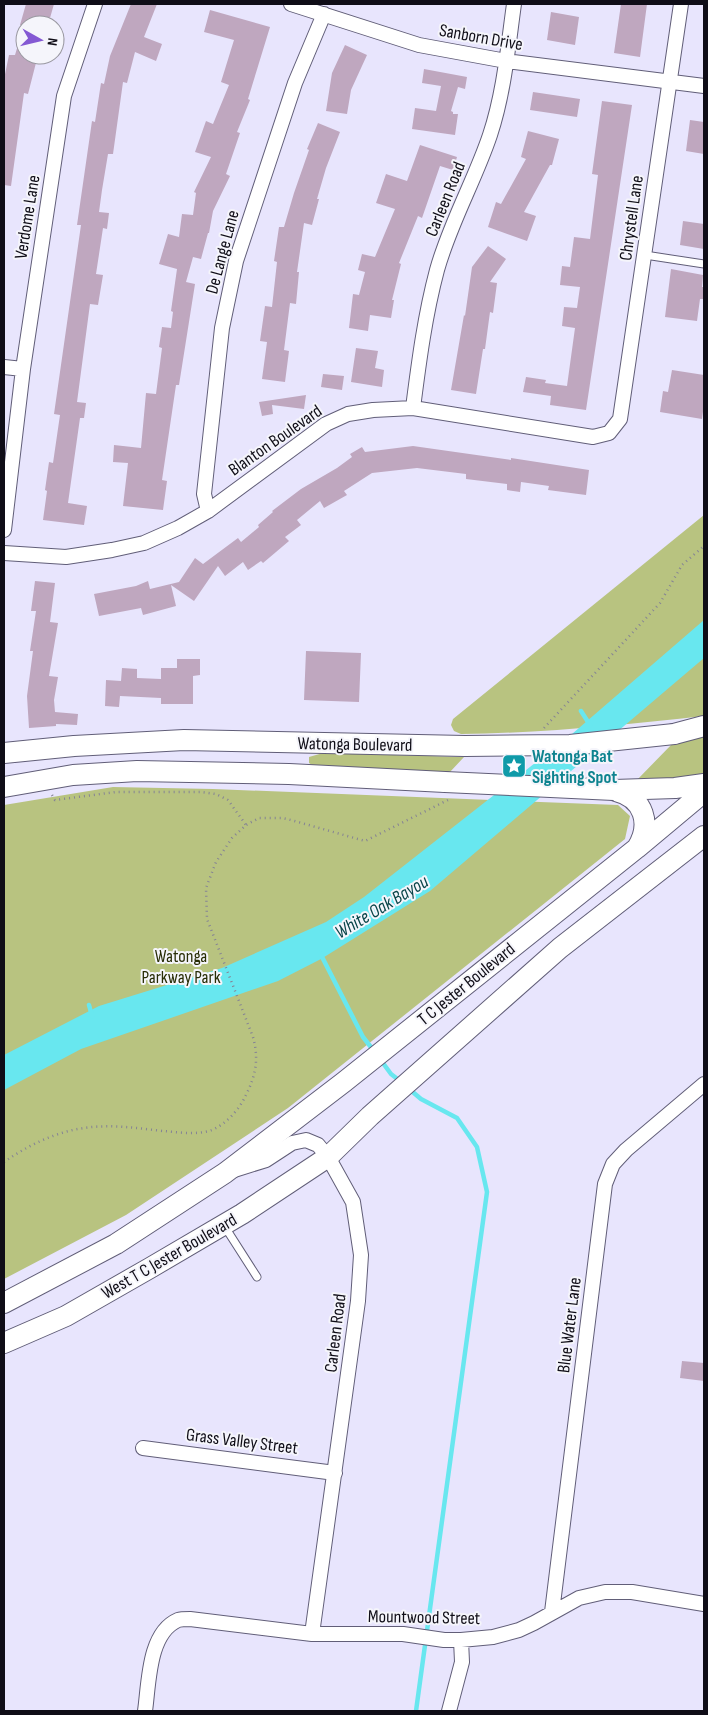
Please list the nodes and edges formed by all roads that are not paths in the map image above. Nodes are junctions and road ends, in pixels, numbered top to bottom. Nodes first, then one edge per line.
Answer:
1 (95, 4) edge
2 (291, 4) edge
3 (514, 4) edge
4 (681, 4) edge
5 (324, 14) junction
6 (506, 61) junction
7 (670, 81) junction
8 (704, 86) edge
9 (644, 255) junction
10 (704, 264) edge
11 (4, 366) edge
12 (23, 369) junction
13 (413, 408) junction
14 (609, 433) joint
15 (208, 511) junction
16 (4, 530) edge
17 (4, 553) edge
18 (704, 726) edge
19 (289, 743) junction
20 (4, 753) edge
21 (289, 774) junction
22 (704, 784) edge
23 (4, 787) edge
24 (614, 790) junction
25 (704, 792) edge
26 (704, 836) edge
27 (637, 848) junction
28 (542, 923) junction
29 (560, 948) junction
30 (704, 1084) edge
31 (328, 1157) junction
32 (226, 1173) junction
33 (224, 1224) junction
34 (257, 1277) dead end
35 (4, 1303) edge
36 (4, 1343) edge
37 (143, 1448) dead end
38 (335, 1473) junction
39 (704, 1604) edge
40 (552, 1612) junction
41 (312, 1634) junction
42 (461, 1640) junction
43 (145, 1711) edge
44 (449, 1711) edge

1 - 12 street, Verdome Lane
2 - 5 street, Sanborn Drive
3 - 6 street, Carleen Road
4 - 7 street, Chrystell Lane
5 - 6 street, Sanborn Drive
5 - 15 street, De Lange Lane
6 - 7 street, Sanborn Drive
6 - 13 street, Carleen Road
7 - 8 street, Sanborn Drive
7 - 9 street, Chrystell Lane
9 - 10 lane
9 - 14 street, Chrystell Lane
11 - 12 street
12 - 16 street, Verdome Lane
13 - 14 street, Blanton Boulevard
13 - 15 street, Blanton Boulevard
15 - 17 street, Blanton Boulevard
18 - 19 main road, Watonga Boulevard, bridge
19 - 20 main road, Watonga Boulevard
19 - 21 main road
21 - 23 main road, Watonga Boulevard
21 - 24 main road, Watonga Boulevard, bridge
22 - 24 main road, Watonga Boulevard
24 - 27 main road
25 - 27 main road, T C Jester Boulevard
26 - 29 main road, T C Jester Boulevard
27 - 28 main road, T C Jester Boulevard
28 - 29 main road
28 - 32 main road, T C Jester Boulevard
29 - 31 main road, T C Jester Boulevard
30 - 40 street, Blue Water Lane
31 - 32 street, Carleen Road
31 - 33 main road, West T C Jester Boulevard
31 - 38 street, Carleen Road
32 - 35 main road, West T C Jester Boulevard
33 - 34 lane
33 - 36 main road, West T C Jester Boulevard
37 - 38 street, Grass Valley Street
38 - 41 street, Carleen Road
39 - 40 street, Mountwood Street
40 - 42 street, Mountwood Street
41 - 42 street, Mountwood Street
41 - 43 street, Mountwood Street
42 - 44 street

